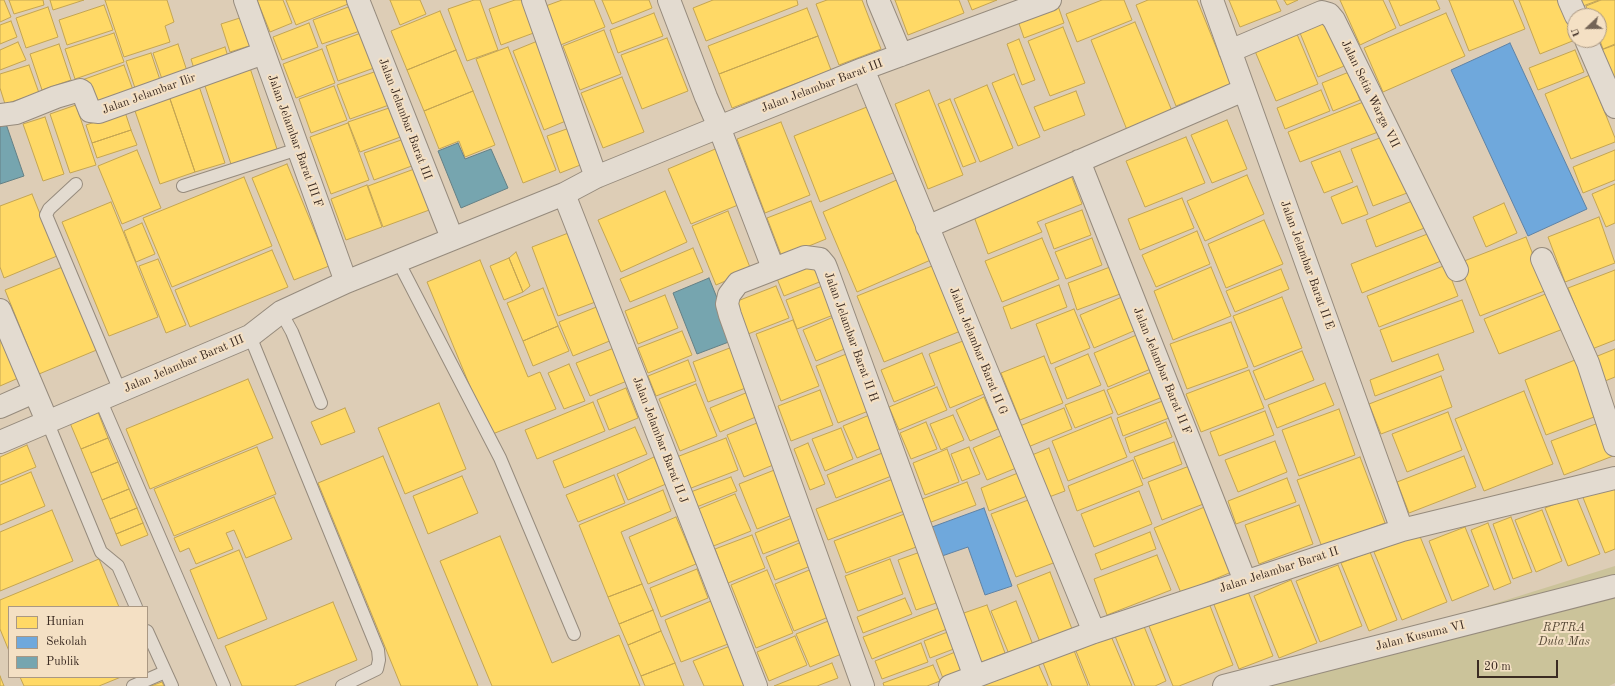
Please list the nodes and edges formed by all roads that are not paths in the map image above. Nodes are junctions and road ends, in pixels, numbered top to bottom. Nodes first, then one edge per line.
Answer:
1 (245, 0) edge
2 (358, 0) edge
3 (533, 0) edge
4 (669, 0) edge
5 (878, 0) edge
6 (1050, 0) edge
7 (1212, 0) edge
8 (1589, 48) edge
9 (1230, 51) junction
10 (264, 53) junction
11 (901, 55) junction
12 (863, 70) junction
13 (1244, 90) junction
14 (1615, 107) edge
15 (0, 115) edge
16 (720, 126) junction
17 (298, 149) junction
18 (1079, 161) junction
19 (596, 177) junction
20 (76, 184) dead end
21 (183, 186) dead end
22 (564, 194) junction
23 (927, 227) junction
24 (452, 238) junction
25 (1542, 258) dead end
26 (398, 261) junction
27 (773, 268) junction
28 (1457, 270) dead end
29 (346, 282) junction
30 (0, 310) edge
31 (280, 312) junction
32 (250, 336) junction
33 (120, 391) junction
34 (34, 392) junction
35 (100, 399) junction
36 (321, 403) dead end
37 (0, 407) edge
38 (47, 422) junction
39 (0, 442) edge
40 (1615, 445) edge
41 (1615, 478) edge
42 (1402, 530) junction
43 (1245, 581) junction
44 (1615, 586) edge
45 (136, 606) edge
46 (1094, 632) junction
47 (148, 633) edge
48 (574, 634) dead end
49 (166, 672) junction
50 (975, 676) junction
51 (133, 686) edge
52 (172, 686) edge
53 (224, 686) edge
54 (342, 686) edge
55 (756, 686) edge
56 (863, 686) edge
57 (950, 686) edge
58 (1224, 686) edge

1 - 10 street, Jalan Jelambar Barat III F
2 - 24 street, Jalan Jelambar Barat III
3 - 19 street
4 - 16 street
5 - 11 street
6 - 11 street, Jalan Jelambar Barat III
7 - 9 street, Jalan Jelambar Barat II E
8 - 14 street
9 - 13 street, Jalan Jelambar Barat II E
9 - 28 street, Jalan Setia Warga VII
10 - 15 street, Jalan Jelambar Ilir
10 - 17 street, Jalan Jelambar Barat III F
11 - 12 street, Jalan Jelambar Barat III
12 - 16 street, Jalan Jelambar Barat III
12 - 23 street, Jalan Jelambar Barat II G
13 - 18 street
13 - 42 street, Jalan Jelambar Barat II E
16 - 19 street, Jalan Jelambar Barat III
16 - 27 street
17 - 21 lane
17 - 29 street, Jalan Jelambar Barat III F
18 - 23 street
18 - 43 street, Jalan Jelambar Barat II F
19 - 22 street, Jalan Jelambar Barat III
20 - 33 lane
22 - 24 street, Jalan Jelambar Barat III
22 - 55 street, Jalan Jelambar Barat II J
23 - 46 street, Jalan Jelambar Barat II G
24 - 26 street, Jalan Jelambar Barat III
25 - 40 street
26 - 29 street, Jalan Jelambar Barat III
26 - 48 lane
27 - 50 street, Jalan Jelambar Barat II H
27 - 56 street, Jalan Jelambar Barat II H
29 - 31 street, Jalan Jelambar Barat III
30 - 34 street
31 - 32 street, Jalan Jelambar Barat III
31 - 36 lane
32 - 33 street, Jalan Jelambar Barat III
32 - 54 lane
33 - 35 street, Jalan Jelambar Barat III
34 - 37 street
34 - 38 street
35 - 38 street, Jalan Jelambar Barat III
35 - 53 lane
38 - 39 street, Jalan Jelambar Barat III
38 - 45 lane
41 - 42 street, Jalan Jelambar Barat II
42 - 43 street, Jalan Jelambar Barat II
43 - 46 street, Jalan Jelambar Barat II
44 - 58 street, Jalan Kusuma VI
46 - 50 street, Jalan Jelambar Barat II
47 - 49 lane
49 - 51 lane
49 - 52 lane
50 - 57 street, Jalan Jelambar Barat II

